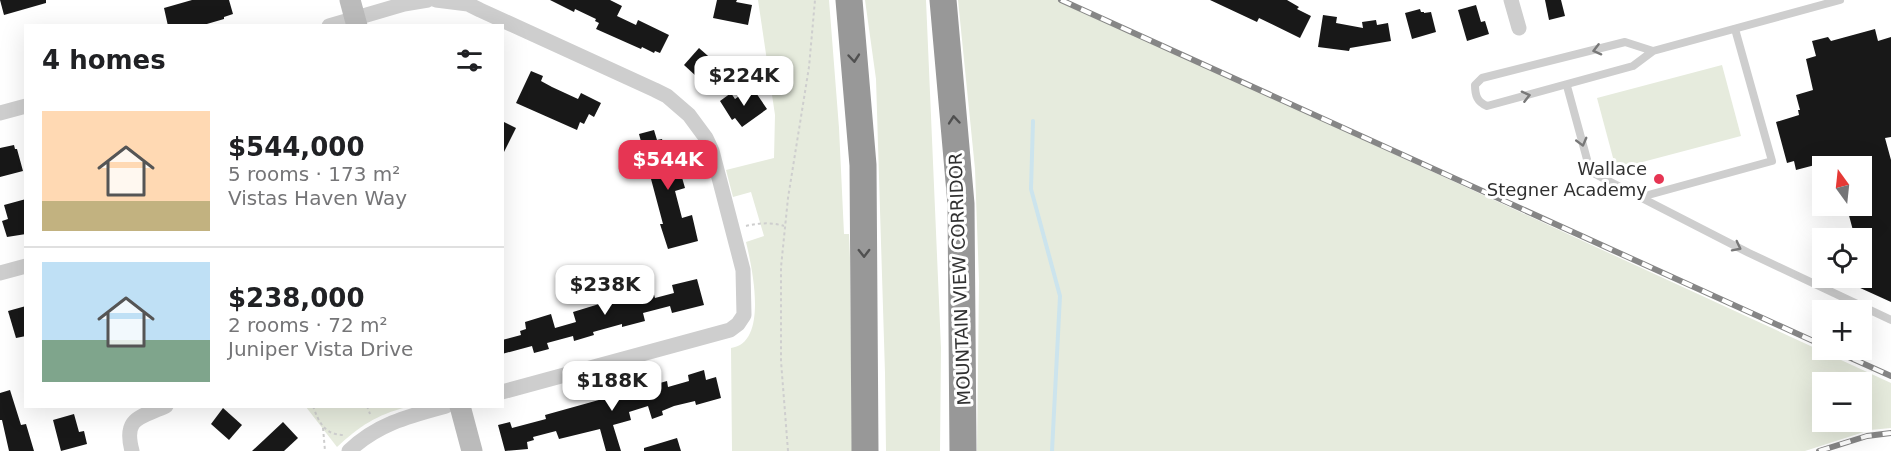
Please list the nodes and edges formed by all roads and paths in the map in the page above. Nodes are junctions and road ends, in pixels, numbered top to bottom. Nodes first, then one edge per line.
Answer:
1 (428, 0) edge
2 (436, 0) edge
3 (814, 0) edge
4 (849, 0) edge
5 (943, 0) edge
6 (1511, 0) edge
7 (1840, 0) edge
8 (354, 14) edge
9 (333, 24) edge
10 (1519, 28) dead end
11 (1735, 29) junction
12 (1653, 51) junction
13 (1566, 86) junction
14 (24, 107) edge
15 (0, 113) edge
16 (1641, 197) junction
17 (759, 223) dead end
18 (784, 226) junction
19 (24, 267) edge
20 (0, 273) edge
21 (1891, 320) edge
22 (504, 391) edge
23 (162, 408) edge
24 (314, 408) edge
25 (368, 408) edge
26 (439, 408) edge
27 (461, 408) edge
28 (370, 414) dead end
29 (322, 425) junction
30 (344, 435) dead end
31 (132, 451) edge
32 (325, 451) edge
33 (349, 451) edge
34 (472, 451) edge
35 (788, 451) edge
36 (865, 451) edge
37 (963, 451) edge

1 - 8 street
2 - 22 street
3 - 18 path
4 -> 36 highway
37 -> 5 highway, MOUNTAIN VIEW CORRIDOR
6 - 10 street
7 - 11 lane
8 - 9 street
11 - 12 lane
11 - 16 lane
12 - 13 lane
12 -> 13 lane
13 -> 16 lane
14 - 15 street
16 -> 21 lane
17 - 18 path
18 - 35 path
19 - 20 street
23 - 31 street
24 - 29 path
25 - 28 path
26 - 33 street
27 - 34 street
29 - 30 path
29 - 32 path

